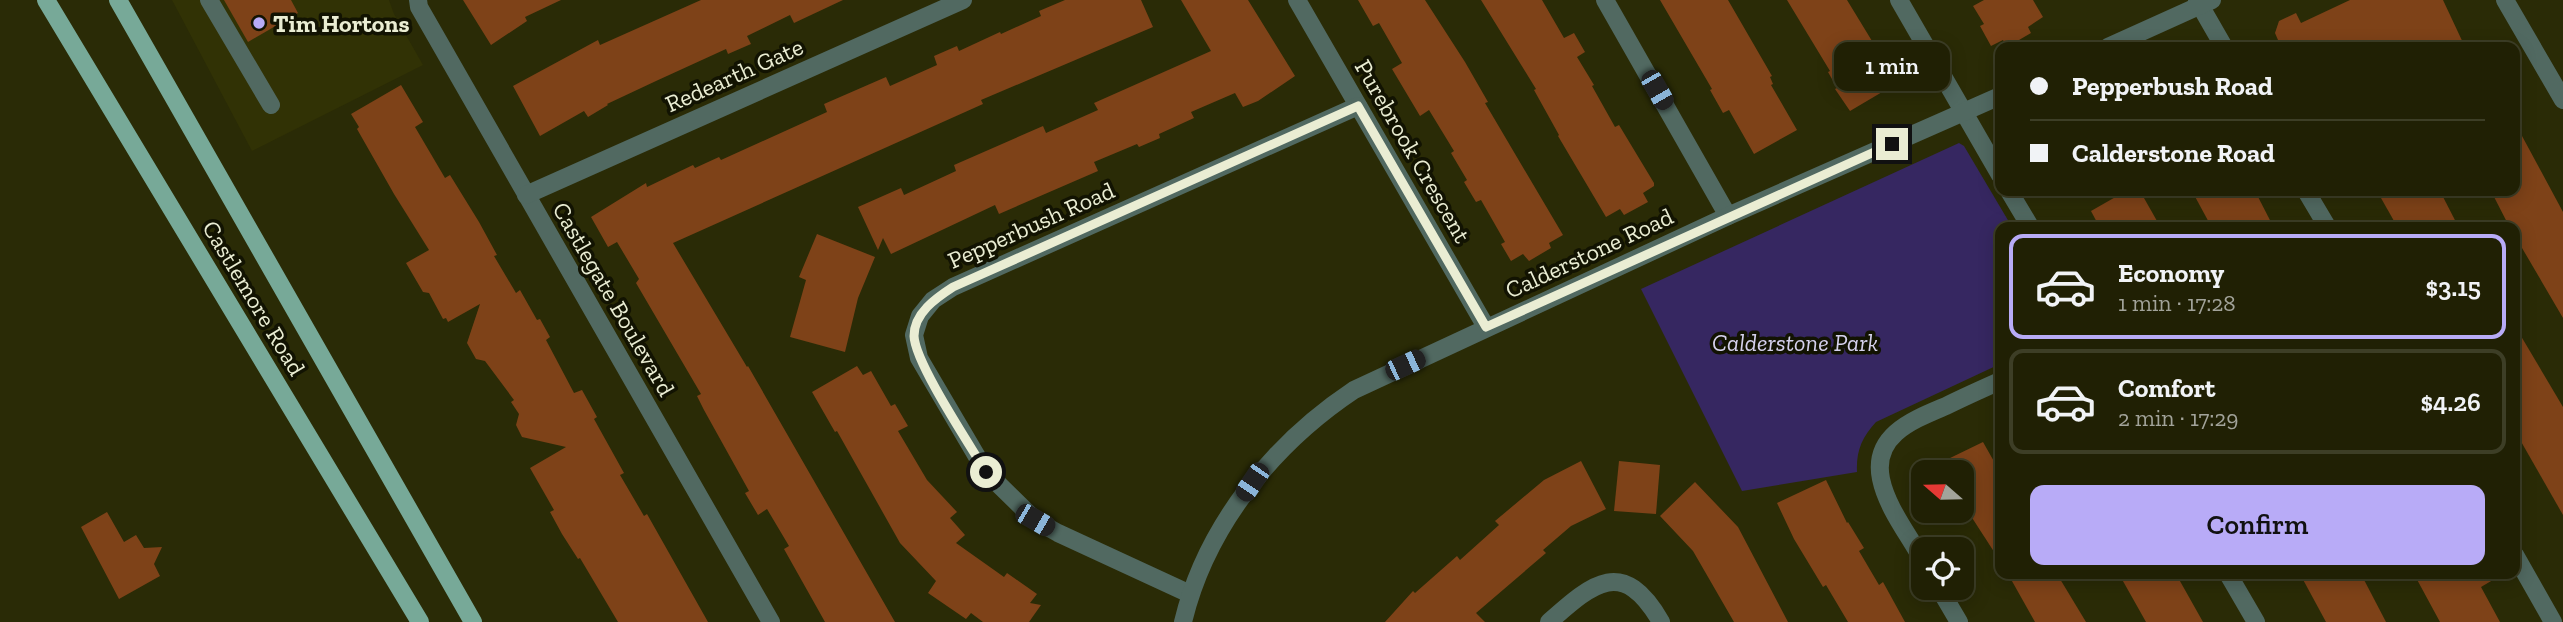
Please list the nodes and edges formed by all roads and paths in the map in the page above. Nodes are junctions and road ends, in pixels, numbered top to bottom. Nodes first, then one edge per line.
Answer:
1 (46, 0) edge
2 (118, 0) edge
3 (209, 0) edge
4 (418, 0) edge
5 (963, 0) edge
6 (1297, 0) edge
7 (1605, 0) edge
8 (1899, 0) edge
9 (2505, 0) edge
10 (2203, 2) edge
11 (2119, 42) edge
12 (2222, 42) edge
13 (1995, 98) edge
14 (2563, 100) edge
15 (271, 105) dead end
16 (1358, 106) junction
17 (1964, 112) junction
18 (1995, 166) edge
19 (526, 195) junction
20 (2012, 196) edge
21 (2309, 196) edge
22 (1728, 216) junction
23 (2027, 222) edge
24 (2324, 222) edge
25 (1486, 327) junction
26 (1995, 383) edge
27 (1911, 540) edge
28 (2520, 564) edge
29 (2231, 579) edge
30 (1190, 594) junction
31 (1946, 600) edge
32 (420, 622) edge
33 (473, 622) edge
34 (771, 622) edge
35 (1183, 622) edge
36 (1549, 622) edge
37 (1661, 622) edge
38 (1959, 622) edge
39 (2256, 622) edge
40 (2553, 622) edge

1 - 32 main road, Castlemore Road
2 - 33 main road, Castlemore Road
3 - 15 street
4 - 19 street, Castlegate Boulevard
5 - 19 street, Redearth Gate
6 - 16 street, Purebrook Crescent
7 - 22 street
8 - 17 street
9 - 14 street
10 - 11 street
10 - 12 street
13 - 17 street, Calderstone Road
16 - 25 street, Purebrook Crescent
16 - 30 street, Pepperbush Road
17 - 18 street
17 - 22 street, Calderstone Road
19 - 34 street, Castlegate Boulevard
20 - 23 street
21 - 24 street
22 - 25 street, Calderstone Road
25 - 30 street, Calderstone Road
26 - 27 street
28 - 40 street
29 - 39 street
30 - 35 street, Calderstone Road
31 - 38 street
36 - 37 street

